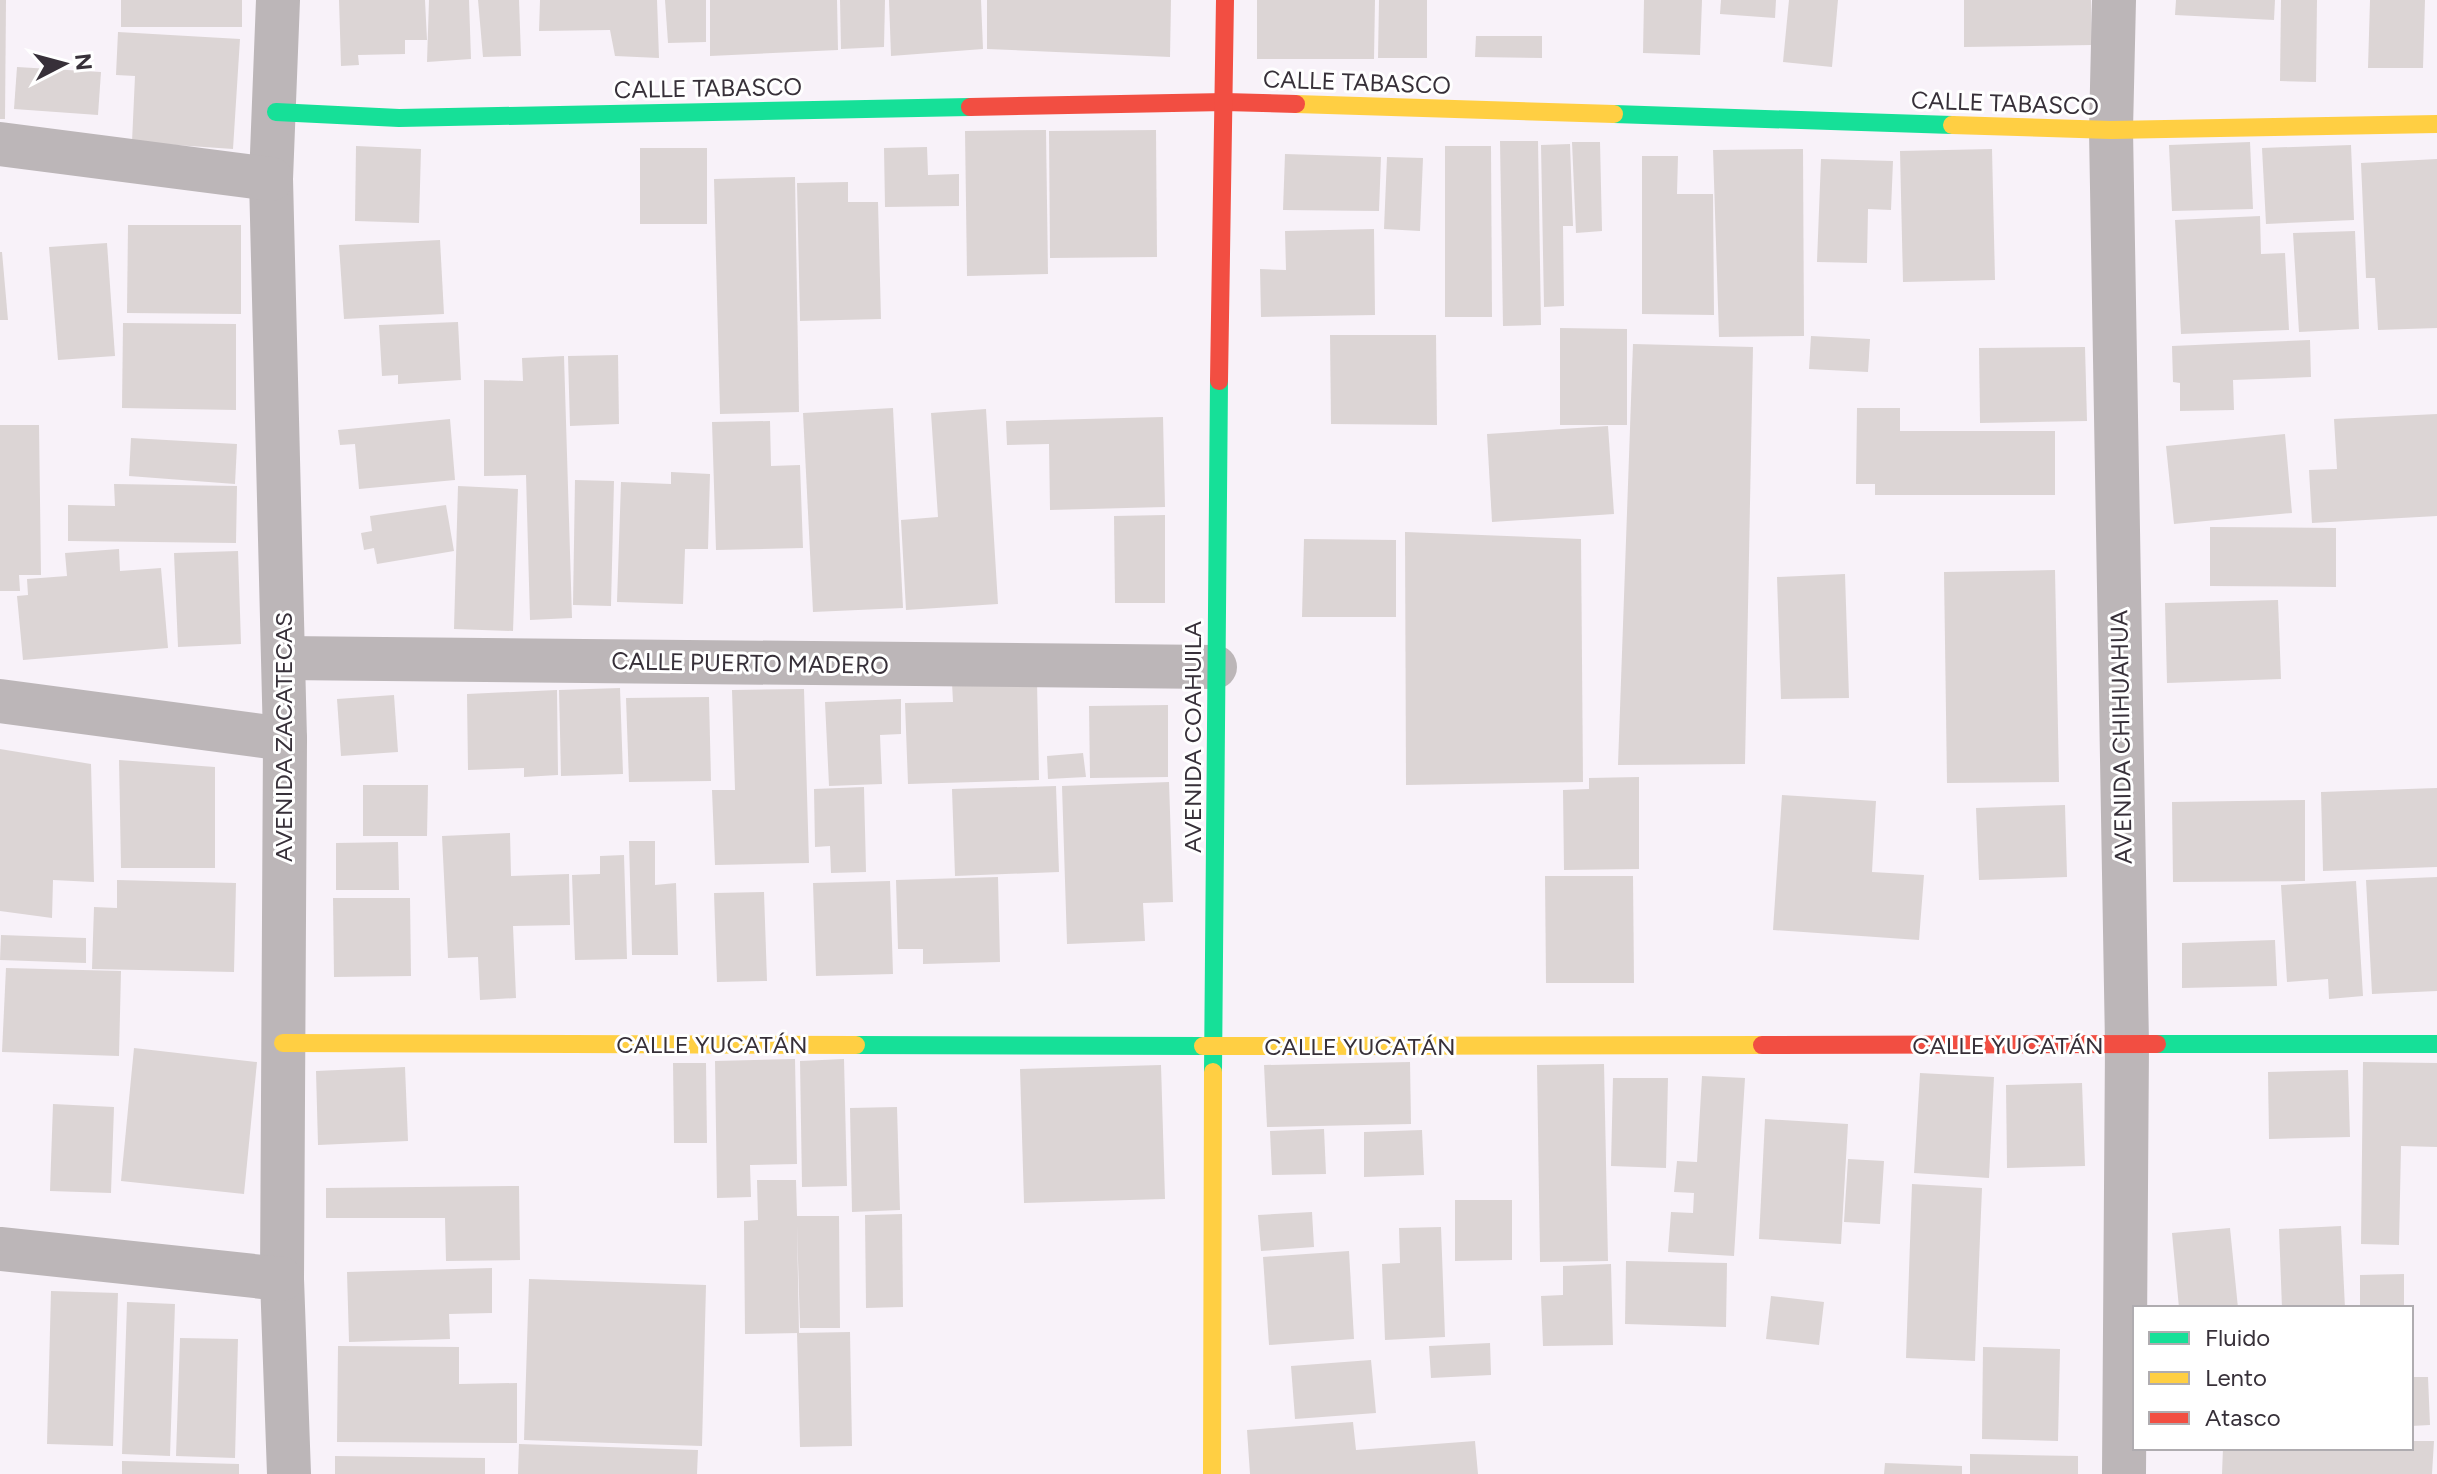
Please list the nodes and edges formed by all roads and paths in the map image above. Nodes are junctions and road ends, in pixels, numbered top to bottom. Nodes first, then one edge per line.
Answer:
1 (278, 0) edge
2 (1225, 0) edge
3 (2114, 0) edge
4 (1225, 102) junction
5 (276, 112) junction
6 (2437, 124) edge
7 (2111, 130) junction
8 (0, 144) edge
9 (271, 179) junction
10 (284, 658) junction
11 (1215, 667) junction
12 (0, 701) edge
13 (285, 739) junction
14 (283, 1043) junction
15 (2437, 1044) edge
16 (2127, 1045) junction
17 (1215, 1046) junction
18 (0, 1249) edge
19 (282, 1279) junction
20 (289, 1474) edge
21 (1212, 1474) edge
22 (2124, 1474) edge

1 - 5 street, AVENIDA ZACATECAS
2 - 4 street, AVENIDA COAHUILA
3 - 7 street, AVENIDA CHIHUAHUA
4 - 5 street, CALLE TABASCO
4 - 7 street, CALLE TABASCO
4 - 11 street, AVENIDA COAHUILA
5 - 9 street, AVENIDA ZACATECAS
6 - 7 street, CALLE TABASCO
7 - 16 street, AVENIDA CHIHUAHUA
8 - 9 street
9 - 10 street, AVENIDA ZACATECAS
10 - 11 street, CALLE PUERTO MADERO
10 - 13 street, AVENIDA ZACATECAS
11 - 17 street, AVENIDA COAHUILA
12 - 13 street
13 - 14 street, AVENIDA ZACATECAS
14 - 17 street, CALLE YUCATÁN
14 - 19 street, AVENIDA ZACATECAS
15 - 16 street, CALLE YUCATÁN
16 - 17 street, CALLE YUCATÁN
16 - 22 street, AVENIDA CHIHUAHUA
17 - 21 street, AVENIDA COAHUILA
18 - 19 street
19 - 20 street, AVENIDA ZACATECAS

